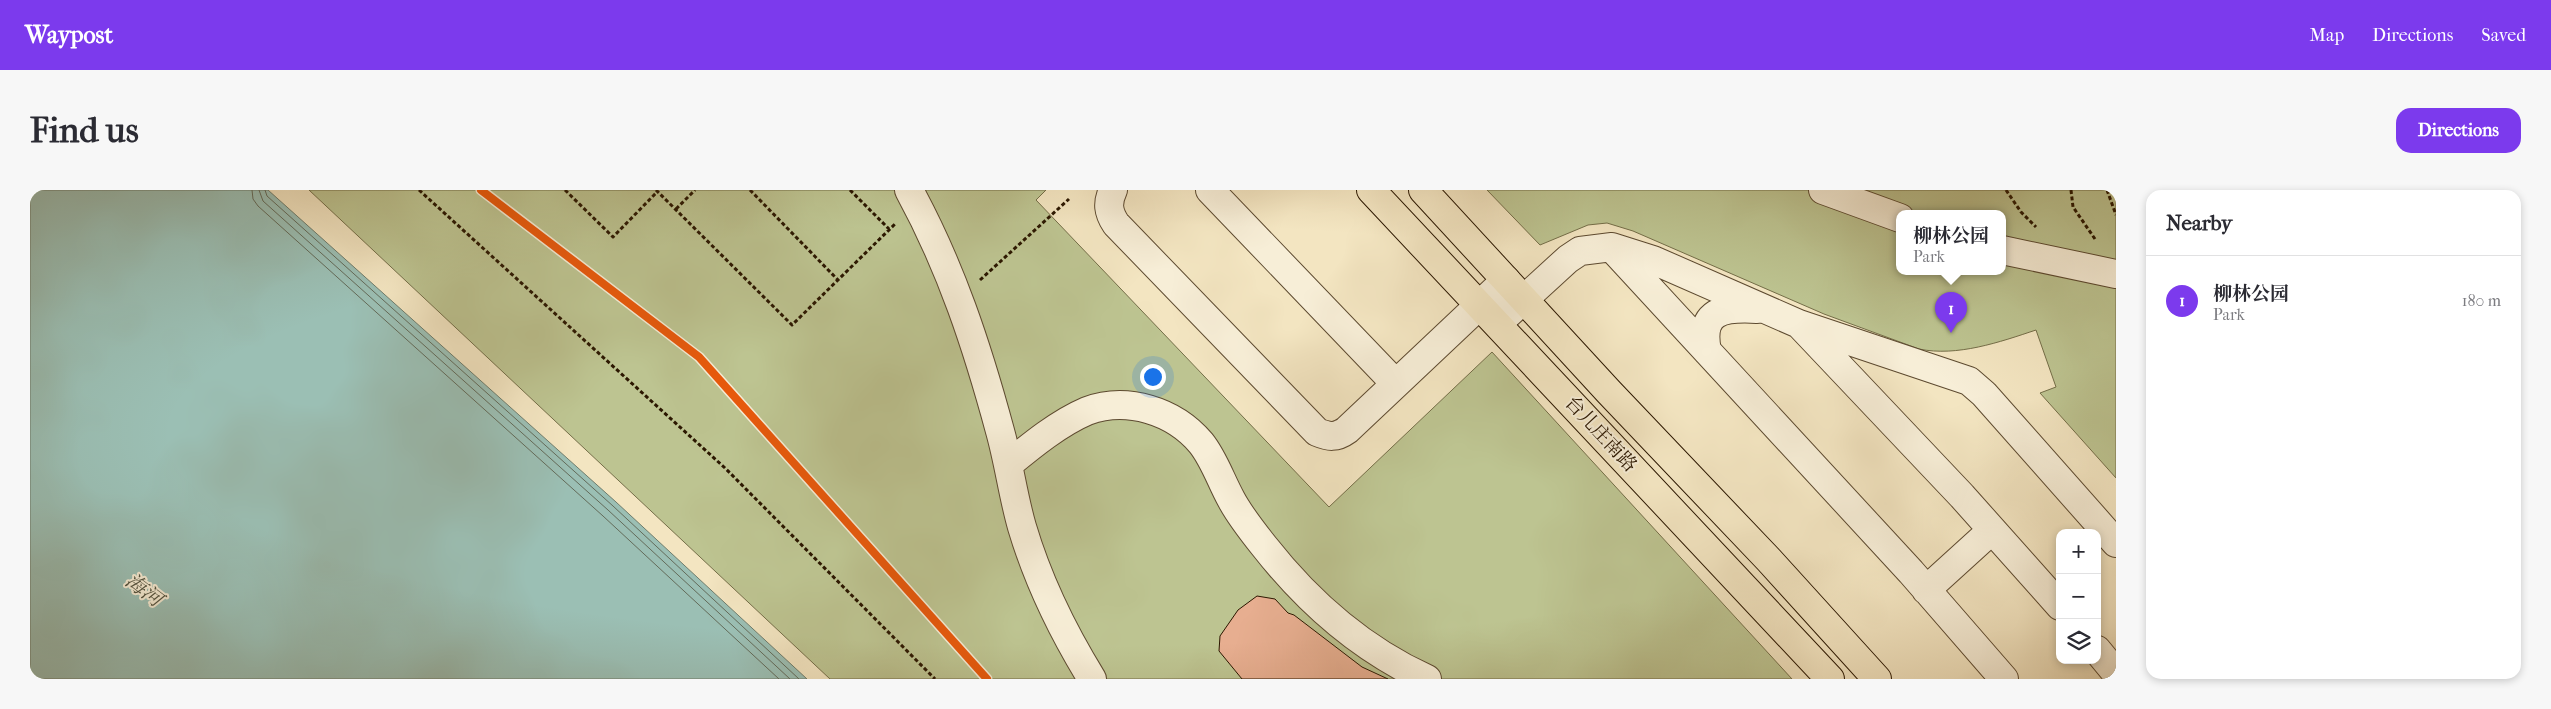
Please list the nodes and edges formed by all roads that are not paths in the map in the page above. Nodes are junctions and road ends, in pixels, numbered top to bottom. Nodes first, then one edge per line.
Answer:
1 (1113, 190) edge
2 (1210, 190) edge
3 (1372, 190) edge
4 (1423, 190) edge
5 (1823, 190) edge
6 (913, 196) edge
7 (1896, 217) edge
8 (1612, 248) junction
9 (2006, 251) edge
10 (2116, 274) edge
11 (1506, 280) junction
12 (1524, 300) junction
13 (1766, 310) junction
14 (1490, 314) junction
15 (1799, 324) junction
16 (1707, 351) junction
17 (1396, 384) junction
18 (1009, 464) junction
19 (1992, 530) junction
20 (2116, 543) edge
21 (1926, 590) junction
22 (2056, 602) edge
23 (2101, 655) edge
24 (2116, 672) edge
25 (1092, 679) edge
26 (1427, 679) edge
27 (1830, 679) edge
28 (1878, 679) edge
29 (2004, 679) edge

1 - 17 lane
2 - 17 lane
3 - 14 main road, 台儿庄南路
4 - 11 main road, 台儿庄南路
5 - 7 lane
6 - 18 lane
8 - 12 lane
8 - 13 lane
8 - 16 lane
9 - 10 lane
11 - 12 main road, 台儿庄南路
11 - 14 lane
12 - 14 lane
12 - 28 main road, 台儿庄南路
13 - 15 lane
13 - 16 lane
14 - 17 lane
14 - 27 main road, 台儿庄南路
15 - 19 lane
15 - 20 lane
16 - 21 lane
18 - 25 lane
18 - 26 lane
19 - 21 lane
19 - 22 lane
21 - 29 lane
23 - 24 lane

